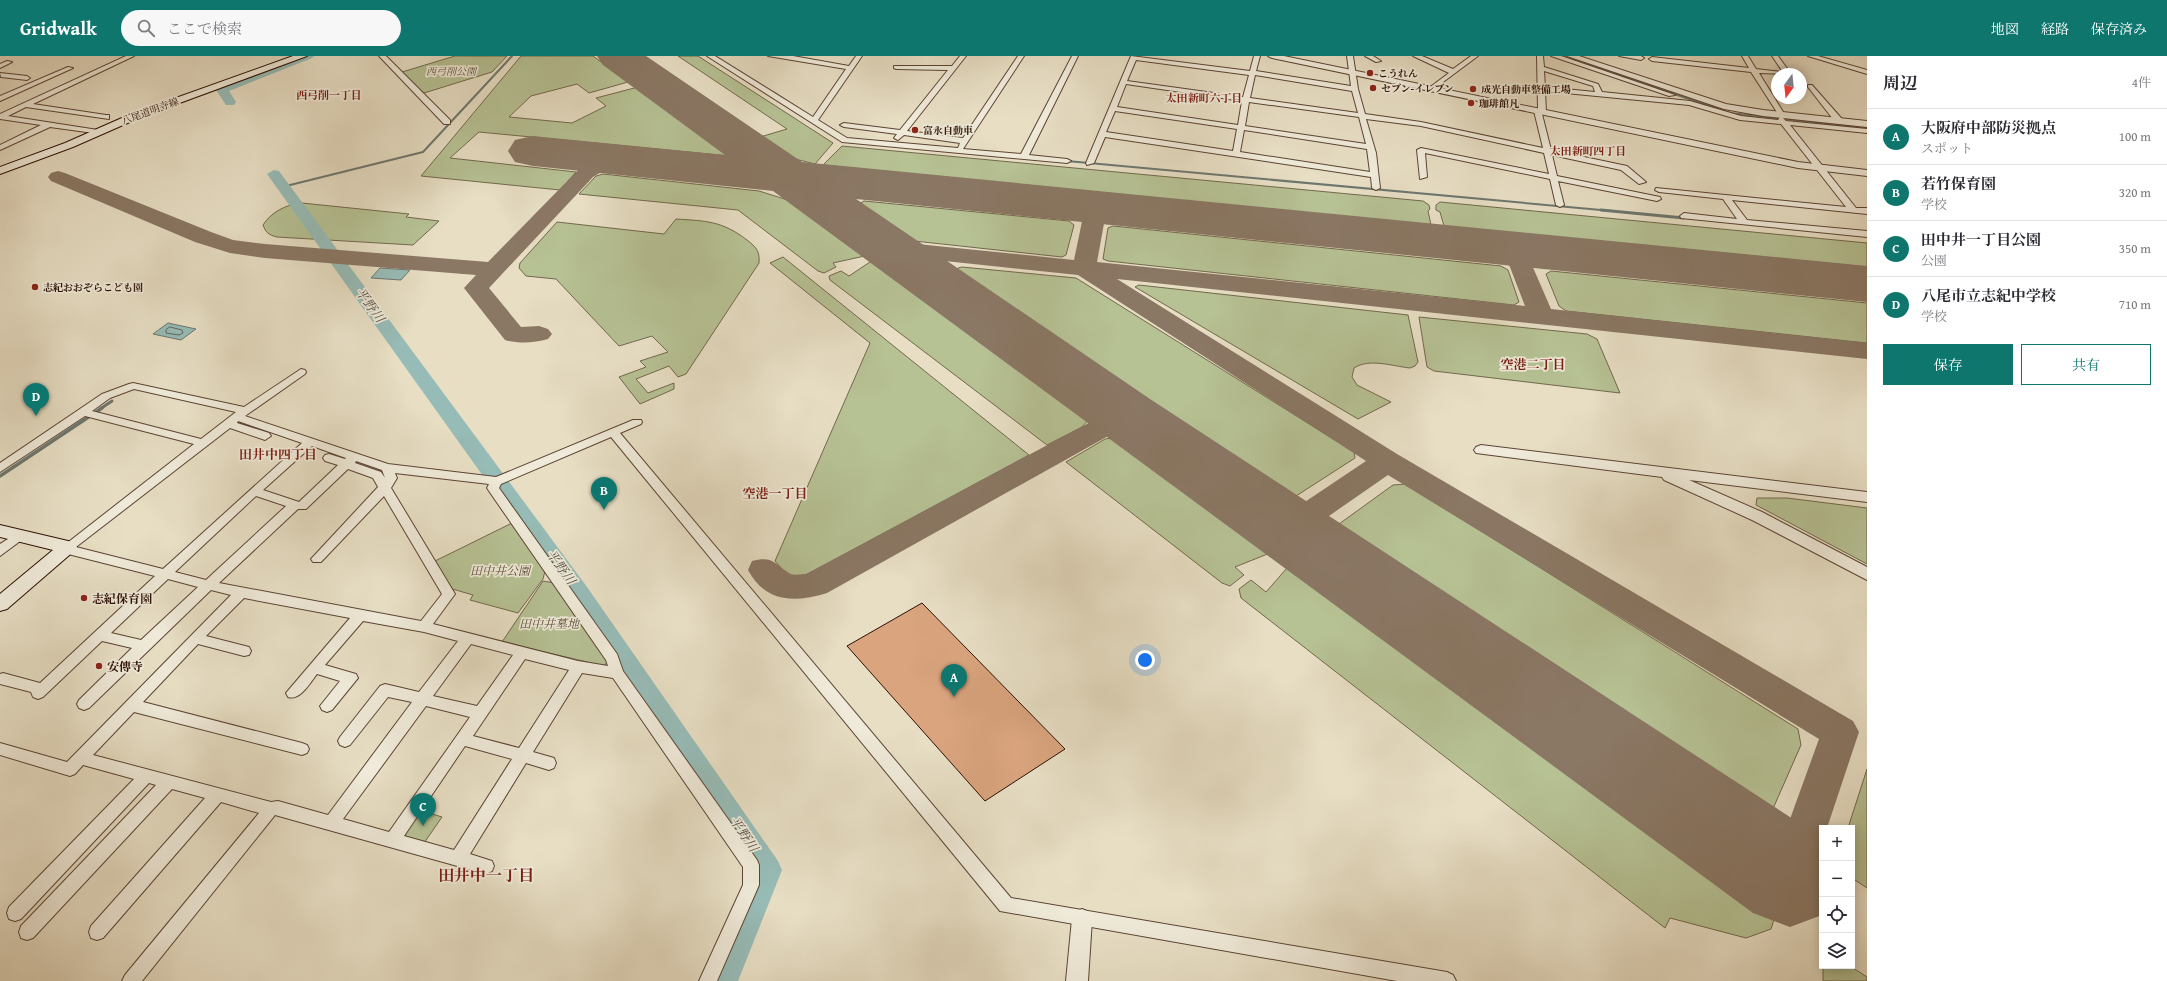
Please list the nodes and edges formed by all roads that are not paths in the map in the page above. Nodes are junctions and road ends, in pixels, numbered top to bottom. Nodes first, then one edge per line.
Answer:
1 (131, 56) edge
2 (302, 56) edge
3 (382, 56) edge
4 (710, 56) edge
5 (771, 56) edge
6 (858, 56) edge
7 (964, 56) edge
8 (1021, 56) edge
9 (1075, 56) edge
10 (1257, 56) edge
11 (1272, 56) edge
12 (1350, 56) edge
13 (1368, 56) edge
14 (1416, 56) edge
15 (1475, 56) edge
16 (1540, 56) edge
17 (1554, 56) edge
18 (1622, 56) edge
19 (1745, 56) edge
20 (1775, 56) edge
21 (1811, 56) edge
22 (789, 57) edge
23 (1133, 57) edge
24 (1569, 57) edge
25 (1847, 57) edge
26 (1641, 58) dead end
27 (1652, 59) dead end
28 (1378, 61) dead end
29 (8, 62) dead end
30 (1840, 65) junction
31 (0, 66) edge
32 (896, 67) dead end
33 (70, 68) dead end
34 (850, 68) junction
35 (953, 68) junction
36 (1541, 68) junction
37 (1783, 68) edge
38 (1753, 70) junction
39 (1453, 72) junction
40 (1771, 72) edge
41 (1867, 72) edge
42 (1253, 73) junction
43 (1353, 73) junction
44 (1, 80) edge
45 (1123, 82) junction
46 (1642, 83) junction
47 (1810, 86) dead end
48 (1355, 89) junction
49 (1431, 89) junction
50 (1542, 89) junction
51 (0, 90) edge
52 (1599, 94) junction
53 (0, 99) edge
54 (1246, 100) junction
55 (1690, 103) junction
56 (24, 105) junction
57 (1712, 106) junction
58 (1112, 108) junction
59 (1540, 112) junction
60 (1362, 116) junction
61 (0, 117) edge
62 (106, 117) dead end
63 (1781, 118) junction
64 (814, 120) junction
65 (1800, 120) junction
66 (1839, 121) junction
67 (447, 122) dead end
68 (48, 124) junction
69 (1867, 124) edge
70 (844, 125) dead end
71 (1240, 128) junction
72 (1867, 131) edge
73 (98, 132) junction
74 (901, 133) junction
75 (1103, 134) junction
76 (966, 141) junction
77 (892, 145) junction
78 (1370, 147) junction
79 (0, 148) edge
80 (1546, 150) junction
81 (959, 151) junction
82 (1236, 155) junction
83 (1024, 157) junction
84 (1068, 161) dead end
85 (1090, 164) dead end
86 (1819, 168) junction
87 (0, 171) edge
88 (1867, 173) edge
89 (1374, 175) junction
90 (1423, 177) dead end
91 (1553, 178) junction
92 (1642, 182) dead end
93 (1376, 188) dead end
94 (1659, 190) dead end
95 (1726, 197) junction
96 (1657, 199) dead end
97 (1560, 205) dead end
98 (1853, 210) junction
99 (1867, 211) edge
100 (1684, 216) dead end
101 (1744, 222) junction
102 (1867, 234) edge
103 (301, 372) dead end
104 (84, 412) junction
105 (237, 417) junction
106 (637, 422) dead end
107 (613, 432) junction
108 (204, 443) junction
109 (306, 446) junction
110 (1481, 450) dead end
111 (350, 461) junction
112 (0, 468) edge
113 (388, 468) junction
114 (1653, 470) junction
115 (1721, 478) junction
116 (497, 481) junction
117 (384, 487) junction
118 (254, 492) junction
119 (1867, 497) edge
120 (295, 505) junction
121 (1736, 506) junction
122 (0, 531) edge
123 (20, 536) junction
124 (68, 548) junction
125 (0, 551) edge
126 (318, 560) dead end
127 (167, 574) junction
128 (1867, 574) edge
129 (209, 584) junction
130 (241, 593) junction
131 (0, 604) edge
132 (361, 614) junction
133 (424, 627) junction
134 (100, 635) junction
135 (195, 638) junction
136 (467, 639) junction
137 (143, 646) junction
138 (244, 651) dead end
139 (522, 653) junction
140 (578, 666) junction
141 (314, 668) junction
142 (618, 673) junction
143 (3, 679) dead end
144 (293, 693) dead end
145 (423, 699) junction
146 (84, 704) dead end
147 (130, 705) junction
148 (327, 706) dead end
149 (480, 714) junction
150 (462, 739) junction
151 (344, 742) dead end
152 (302, 749) dead end
153 (2, 752) edge
154 (522, 755) junction
155 (80, 758) junction
156 (549, 763) dead end
157 (146, 776) junction
158 (169, 782) junction
159 (218, 795) junction
160 (271, 809) junction
161 (330, 823) junction
162 (392, 840) junction
163 (458, 858) junction
164 (486, 866) dead end
165 (15, 913) dead end
166 (1082, 919) junction
167 (27, 932) dead end
168 (97, 932) dead end
169 (131, 981) edge
170 (708, 981) edge
171 (1077, 981) edge
172 (1447, 981) edge

1 - 56 street
2 - 73 main road, 八尾道明寺線
3 - 67 street
4 - 64 street
5 - 22 street
6 - 34 street
7 - 35 street
8 - 76 street
9 - 83 street
10 - 42 street
11 - 43 street
12 - 43 street
13 - 28 street
14 - 39 street
15 - 39 street
16 - 36 street
17 - 24 street
18 - 26 street
19 - 38 street
20 - 37 street
21 - 30 street
22 - 34 street
23 - 42 street
23 - 45 street
24 - 46 street
25 - 30 street
27 - 38 street
29 - 31 street
30 - 41 street
32 - 35 street
33 - 53 street
34 - 64 street
35 - 74 street
36 - 50 street
36 - 52 street
38 - 40 street
38 - 63 street
39 - 49 street
42 - 48 street
42 - 54 street
43 - 48 street
43 - 49 street
44 - 51 street
45 - 54 street
45 - 58 street
46 - 55 street
46 - 57 street
47 - 66 street
48 - 60 street
49 - 59 street
50 - 52 street
50 - 59 street
52 - 55 street
54 - 60 street
54 - 71 street
55 - 57 street
56 - 61 street
56 - 62 street
57 - 63 street
58 - 71 street
58 - 75 street
59 - 80 street
59 - 86 street
60 - 78 street
60 - 80 street
61 - 68 street
63 - 65 street
63 - 86 street
64 - 77 street
65 - 66 street
65 - 72 street
66 - 69 street
68 - 73 street
68 - 79 street
70 - 74 street
71 - 78 street
71 - 82 street
73 - 87 main road, 八尾道明寺線
74 - 76 street
74 - 77 street
75 - 82 street
75 - 85 street
76 - 81 street
77 - 81 street
78 - 89 street
80 - 91 street
80 - 92 street
81 - 83 street
82 - 89 street
83 - 84 street
86 - 88 street
86 - 98 street
89 - 93 street
90 - 91 street
91 - 96 street
91 - 97 street
94 - 95 street
95 - 98 street
95 - 101 street
98 - 99 street
100 - 101 street
101 - 102 street
103 - 105 street
104 - 105 street
104 - 108 street
104 - 112 street
105 - 108 street
105 - 109 street
106 - 107 street
107 - 116 street
107 - 166 street
108 - 124 street
109 - 111 street
109 - 118 street
110 - 114 street
111 - 113 street
111 - 117 street
111 - 120 street
113 - 116 street
113 - 117 street
114 - 115 street
114 - 121 street
115 - 119 street
115 - 121 street
116 - 142 street
117 - 126 street
117 - 133 street
118 - 120 street
118 - 127 street
120 - 129 street
121 - 128 street
122 - 123 main road
123 - 124 main road
123 - 125 street
124 - 127 street
124 - 131 main road
127 - 129 street
127 - 134 street
129 - 130 street
129 - 137 street
130 - 132 street
130 - 135 street
132 - 133 street
132 - 141 street
133 - 136 street
134 - 137 street
134 - 143 street
135 - 138 street
135 - 147 street
136 - 139 street
136 - 145 street
137 - 146 street
139 - 140 street
139 - 149 street
140 - 142 street
140 - 154 street
141 - 144 street
141 - 148 street
142 - 170 street
145 - 149 street
145 - 151 street
145 - 161 street
147 - 152 street
147 - 155 street
149 - 150 street
150 - 154 street
150 - 162 street
153 - 155 street
154 - 156 street
154 - 163 street
155 - 157 street
157 - 158 street
157 - 165 street
158 - 159 street
158 - 167 street
159 - 160 street
159 - 168 street
160 - 161 street
160 - 169 street
161 - 162 street
162 - 163 street
163 - 164 street
166 - 171 street
166 - 172 street

